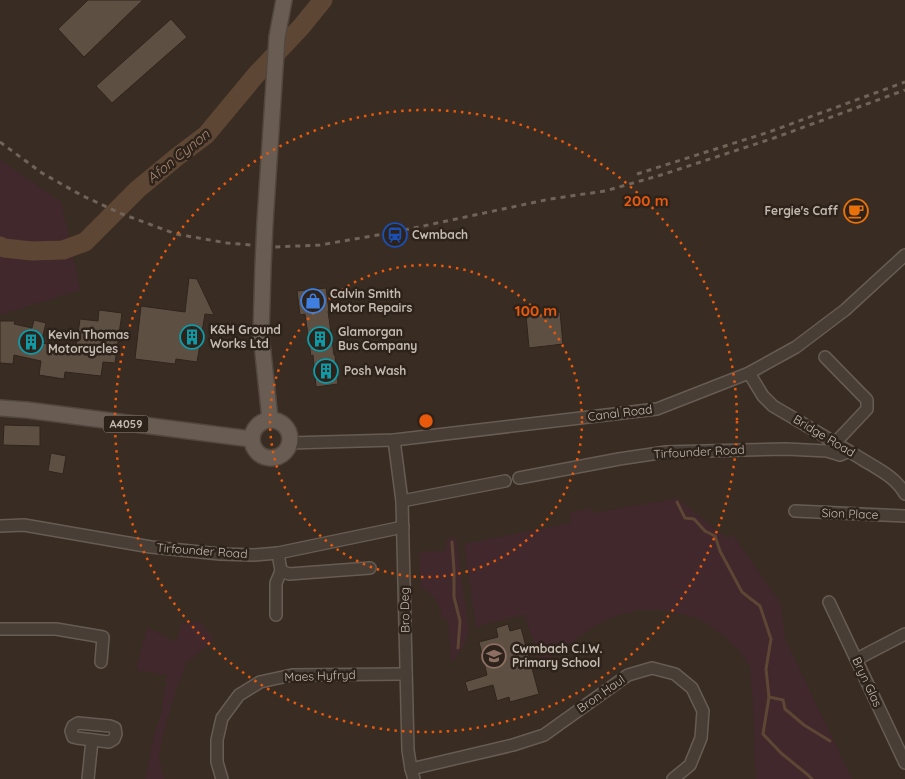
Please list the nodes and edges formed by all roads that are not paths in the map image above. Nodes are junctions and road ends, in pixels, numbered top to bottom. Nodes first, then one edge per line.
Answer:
1 (284, 0) edge
2 (905, 255) edge
3 (825, 357) dead end
4 (749, 373) junction
5 (0, 408) edge
6 (270, 419) junction
7 (251, 439) junction
8 (394, 440) junction
9 (835, 443) junction
10 (290, 444) junction
11 (849, 450) junction
12 (519, 478) dead end
13 (505, 481) dead end
14 (905, 494) edge
15 (402, 501) junction
16 (795, 511) dead end
17 (905, 516) edge
18 (0, 526) edge
19 (403, 527) junction
20 (278, 553) junction
21 (370, 568) dead end
22 (281, 571) junction
23 (829, 602) dead end
24 (276, 615) dead end
25 (0, 630) edge
26 (905, 634) edge
27 (856, 659) junction
28 (101, 662) dead end
29 (406, 674) junction
30 (92, 740) dead end
31 (905, 764) edge
32 (413, 774) edge
33 (88, 779) edge
34 (222, 779) edge
35 (673, 779) edge

1 - 6 main road, bridge
2 - 4 street, Canal Road
3 - 9 street
4 - 8 street, Canal Road
4 - 9 street, Bridge Road
5 - 7 main road, A4059
6 - 7 main road
6 - 10 main road
7 - 10 main road
8 - 10 street, Canal Road
8 - 15 street, Bro Deg
9 - 11 street, Bridge Road
11 - 12 street, Tirfounder Road
11 - 14 street, Bridge Road
13 - 15 street
15 - 19 street, Bro Deg
16 - 17 street, Sion Place
18 - 20 street, Tirfounder Road
19 - 20 street, Tirfounder Road
19 - 29 street, Bro Deg
20 - 22 street
21 - 22 street
22 - 24 street
23 - 27 street, Bryn Glas
25 - 28 street
26 - 27 street
27 - 31 street, Bryn Glas
29 - 32 street, Bro Deg
29 - 34 street, Maes Hyfryd
30 - 33 street
32 - 35 street, Bron Haul

